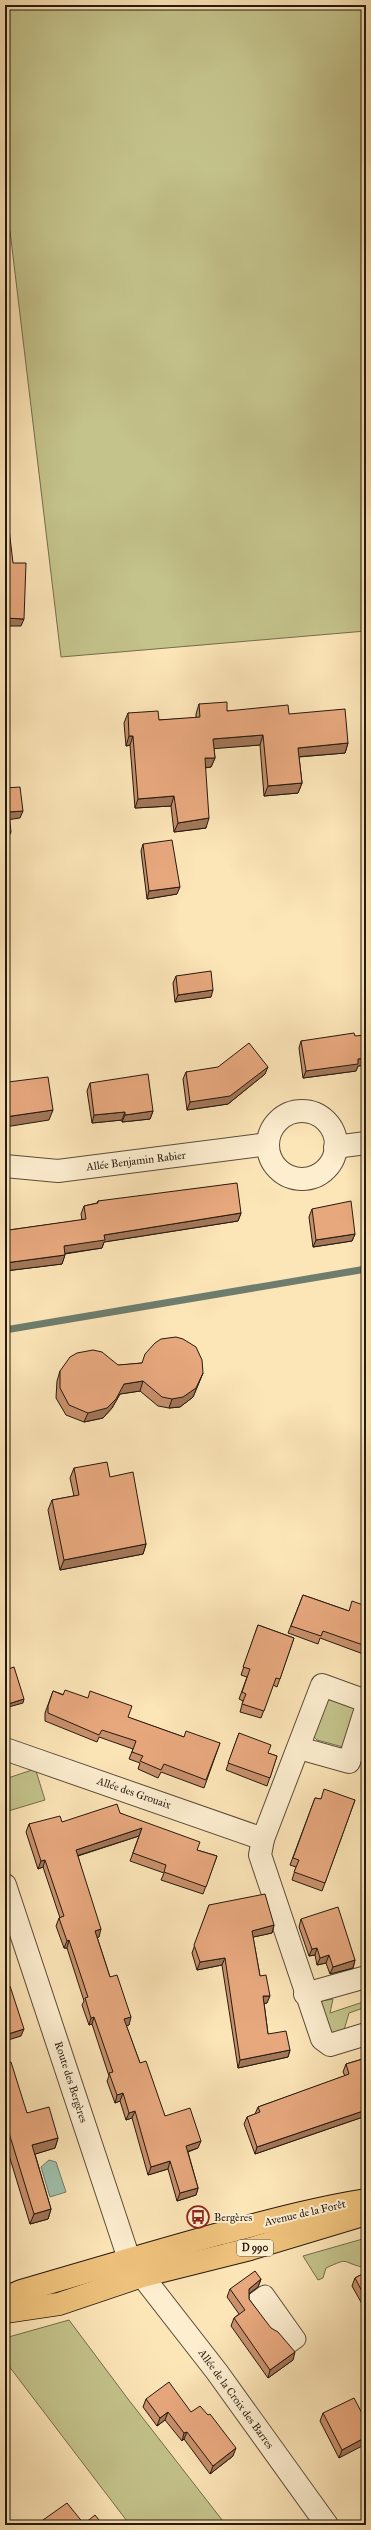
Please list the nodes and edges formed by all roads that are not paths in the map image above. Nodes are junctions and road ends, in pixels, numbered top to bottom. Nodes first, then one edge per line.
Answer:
1 (366, 1143) edge
2 (268, 1144) junction
3 (335, 1147) junction
4 (5, 1166) edge
5 (366, 1701) edge
6 (366, 1708) edge
7 (299, 1748) junction
8 (5, 1749) edge
9 (263, 1839) junction
10 (5, 1886) edge
11 (366, 1977) edge
12 (305, 1994) junction
13 (366, 2034) edge
14 (366, 2200) edge
15 (366, 2214) edge
16 (136, 2267) junction
17 (5, 2298) edge
18 (5, 2312) edge
19 (327, 2525) edge

1 - 3 street
2 - 3 street
2 - 3 street
2 - 4 street, Allée Benjamin Rabier
5 - 7 street
6 - 7 street
7 - 9 street
8 - 9 street, Allée des Grouaix
9 - 12 street
10 - 16 street, Route des Bergères
11 - 12 street
12 - 13 street
14 - 16 main road, Avenue de la Forêt / D 990
15 - 16 main road, Avenue de la Forêt / D 990
16 - 17 main road, D 990
16 - 18 main road, D 990
16 - 19 street, Allée de la Croix des Barres

